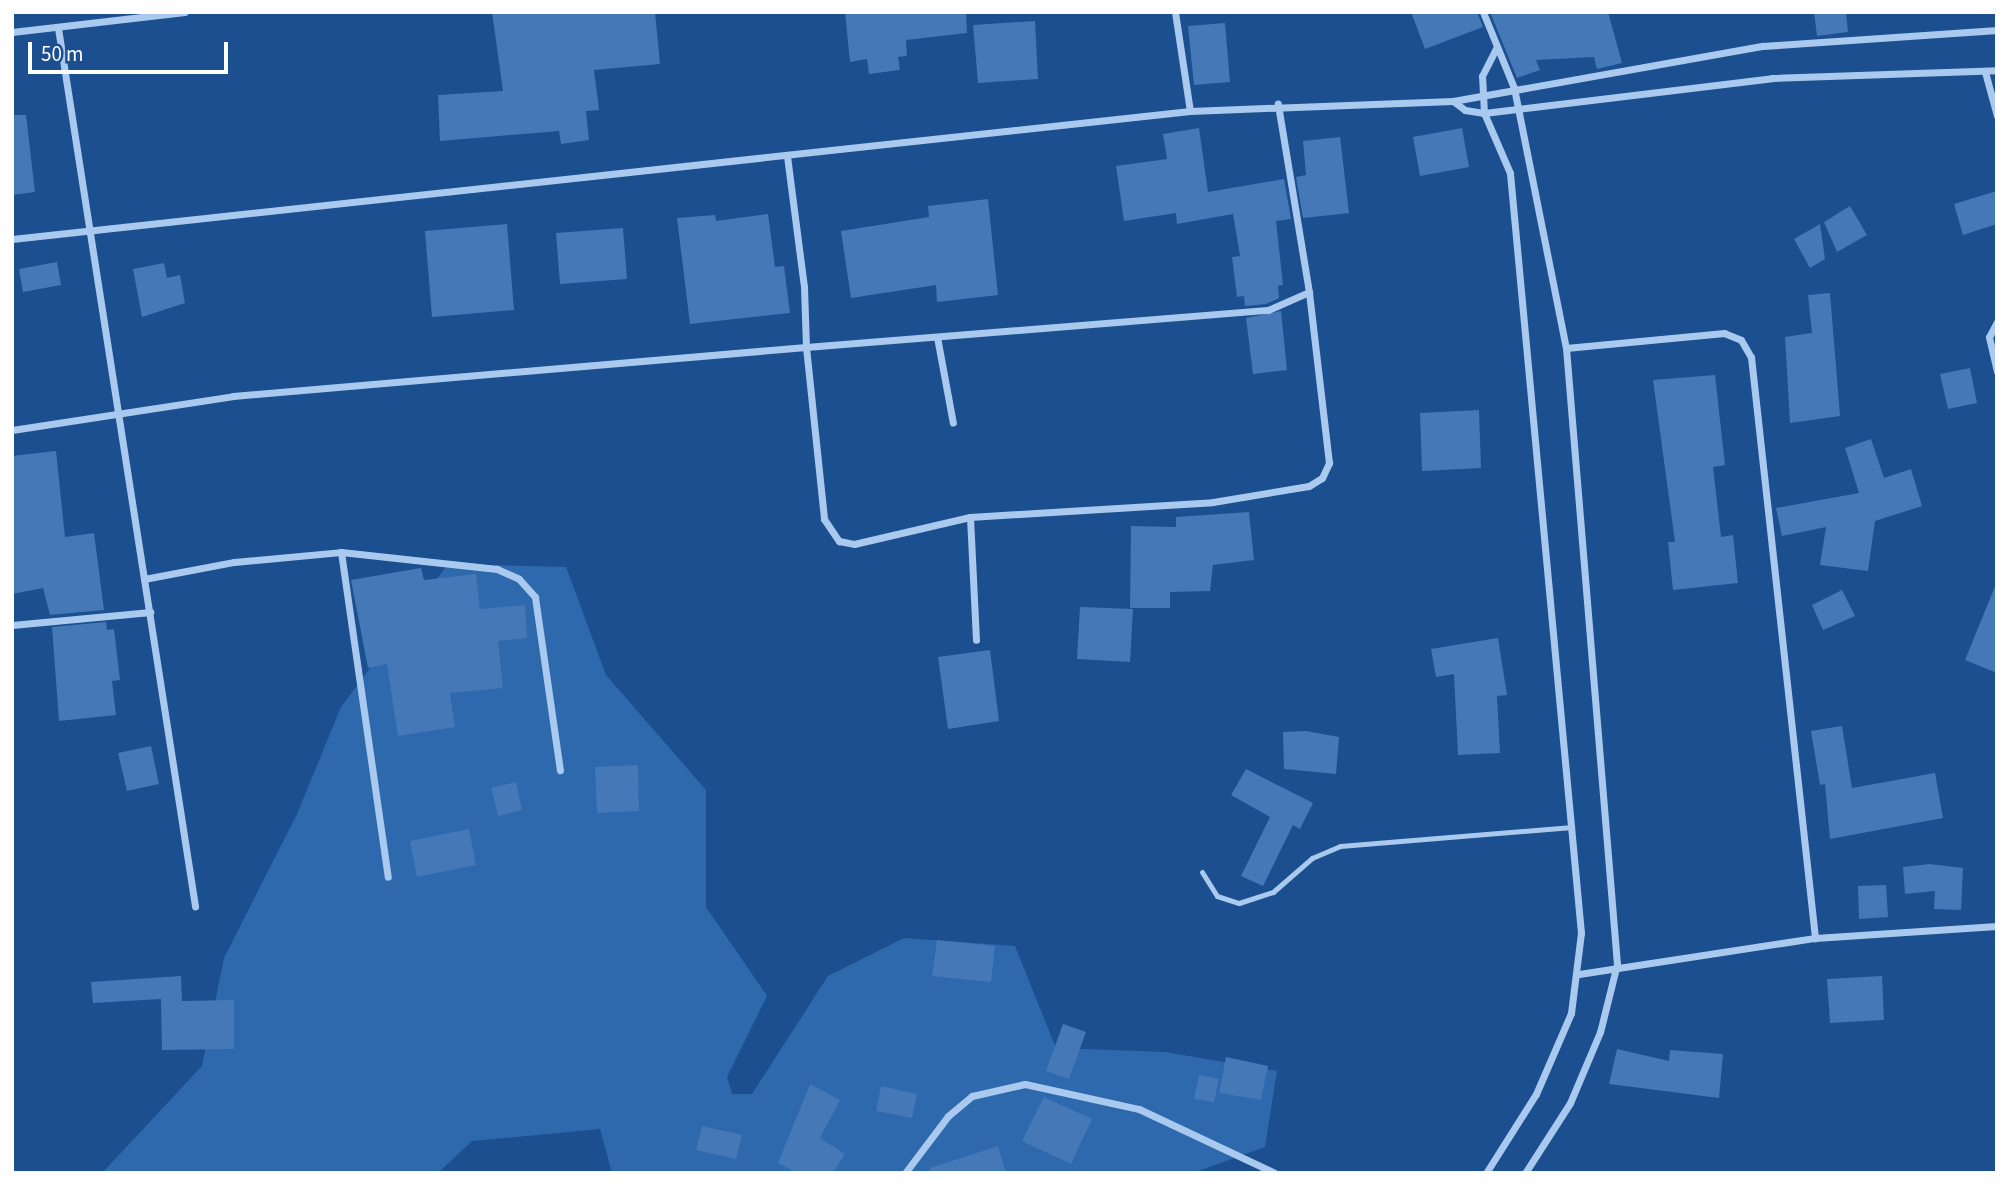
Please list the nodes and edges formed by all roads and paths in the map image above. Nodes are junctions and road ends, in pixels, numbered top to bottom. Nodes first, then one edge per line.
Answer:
1 (185, 12) edge
2 (1175, 12) edge
3 (1483, 12) edge
4 (58, 28) junction
5 (1997, 30) edge
6 (12, 32) edge
7 (1496, 48) junction
8 (1997, 70) edge
9 (1985, 72) junction
10 (1514, 88) junction
11 (1483, 92) junction
12 (1453, 101) junction
13 (1278, 104) junction
14 (1517, 108) junction
15 (1190, 111) junction
16 (1484, 113) junction
17 (1997, 116) edge
18 (787, 156) junction
19 (90, 230) junction
20 (12, 239) edge
21 (1309, 292) junction
22 (1997, 322) edge
23 (937, 337) junction
24 (806, 347) junction
25 (1566, 348) junction
26 (1997, 372) edge
27 (118, 417) junction
28 (953, 423) dead end
29 (12, 430) edge
30 (970, 517) junction
31 (341, 552) junction
32 (144, 579) junction
33 (150, 612) junction
34 (12, 625) edge
35 (976, 640) dead end
36 (560, 770) dead end
37 (1572, 827) junction
38 (1202, 872) dead end
39 (388, 877) dead end
40 (194, 906) dead end
41 (1997, 926) edge
42 (1815, 939) junction
43 (1617, 964) junction
44 (1580, 974) junction
45 (905, 1173) edge
46 (1275, 1173) edge
47 (1486, 1173) edge
48 (1525, 1173) edge

1 - 4 street
2 - 15 street
3 - 7 street
4 - 6 street
4 - 19 street
5 - 10 street
7 - 10 street
7 - 11 street
8 - 9 street
9 - 14 street
9 - 17 street
10 - 11 street
10 - 14 street
11 - 12 street
11 - 16 street
12 - 13 street
12 - 16 street
13 - 15 street
13 - 21 street
14 - 16 street
14 - 25 street
15 - 18 street
16 - 37 street
18 - 19 street
18 - 24 street
19 - 20 street
19 - 27 street
21 - 23 street
21 - 30 street
22 - 26 street
23 - 24 street
23 - 28 street
24 - 27 street
24 - 30 street
25 - 42 street
25 - 43 street
27 - 29 street
27 - 32 street
30 - 35 street
31 - 32 street
31 - 36 street
31 - 39 street
32 - 33 street
33 - 34 street
33 - 40 street
37 - 38 lane
37 - 44 street
41 - 42 street
42 - 43 street
43 - 44 street
43 - 48 street
44 - 47 street
45 - 46 street

